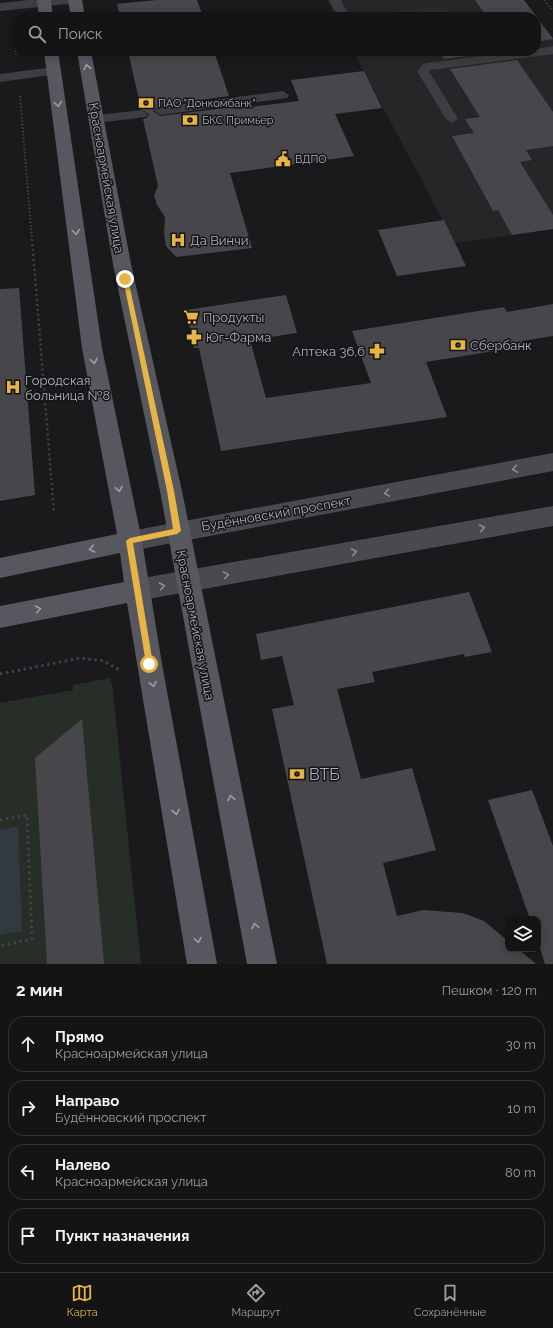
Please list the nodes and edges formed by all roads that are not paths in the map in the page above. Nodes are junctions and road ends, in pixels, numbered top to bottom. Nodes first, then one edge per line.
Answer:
1 (68, 0) edge
2 (75, 0) edge
3 (335, 0) edge
4 (45, 1) edge
5 (5, 6) edge
6 (46, 12) edge
7 (77, 12) edge
8 (341, 12) edge
9 (553, 50) edge
10 (541, 52) edge
11 (52, 56) edge
12 (85, 56) edge
13 (509, 56) edge
14 (54, 71) junction
15 (0, 78) edge
16 (283, 95) dead end
17 (160, 111) dead end
18 (142, 114) dead end
19 (97, 119) junction
20 (452, 119) dead end
21 (553, 462) edge
22 (553, 516) edge
23 (177, 531) junction
24 (130, 541) junction
25 (0, 568) edge
26 (188, 581) junction
27 (137, 590) junction
28 (0, 617) edge
29 (202, 964) edge
30 (262, 964) edge

1 - 4 street
2 - 7 main road
3 - 8 lane
4 - 5 street
4 - 6 main road
9 - 10 lane
11 - 14 main road
19 -> 12 main road, Красноармейская улица
13 - 20 lane
14 - 15 lane
14 -> 24 main road
16 - 17 lane
18 - 19 lane
19 - 23 main road, Красноармейская улица
21 -> 23 main road, Будённовский проспект
26 -> 22 main road
23 - 24 main road, Будённовский проспект
23 - 26 main road, Красноармейская улица
24 -> 25 main road, Будённовский проспект
24 - 27 main road
27 -> 26 main road
30 -> 26 main road, Красноармейская улица
28 -> 27 main road
27 -> 29 main road

